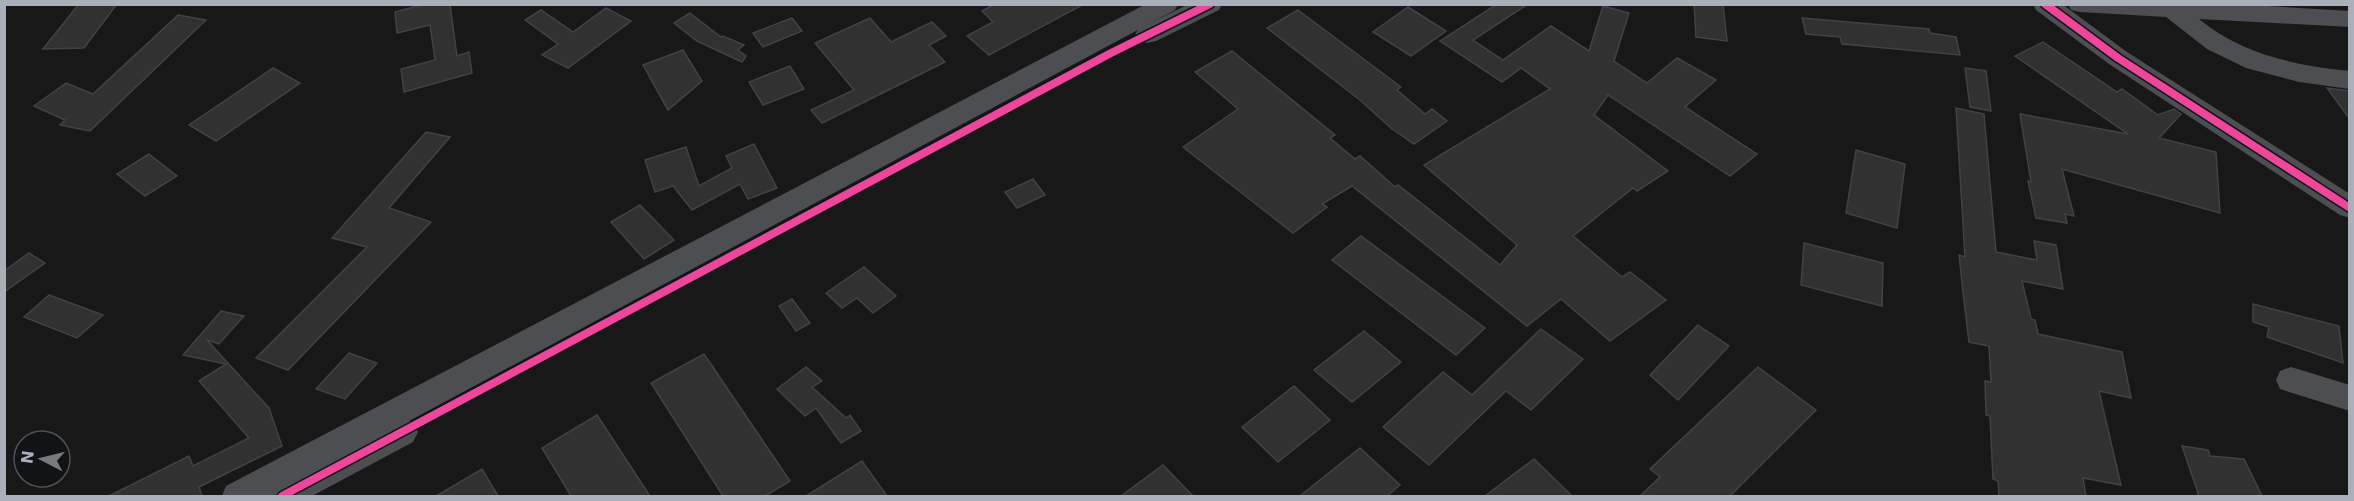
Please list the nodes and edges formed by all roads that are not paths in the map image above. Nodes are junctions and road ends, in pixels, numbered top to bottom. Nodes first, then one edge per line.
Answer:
1 (1166, 4) edge
2 (1210, 4) edge
3 (2045, 4) edge
4 (2080, 4) edge
5 (2238, 9) edge
6 (2174, 11) junction
7 (2349, 19) edge
8 (2349, 80) edge
9 (2349, 208) edge
10 (2291, 380) dead end
11 (2349, 398) edge
12 (238, 496) edge
13 (282, 496) edge

1 - 12 street
2 - 13 street
3 - 9 street
4 - 6 street
5 - 6 street
5 - 7 street
6 - 8 street
10 - 11 street

